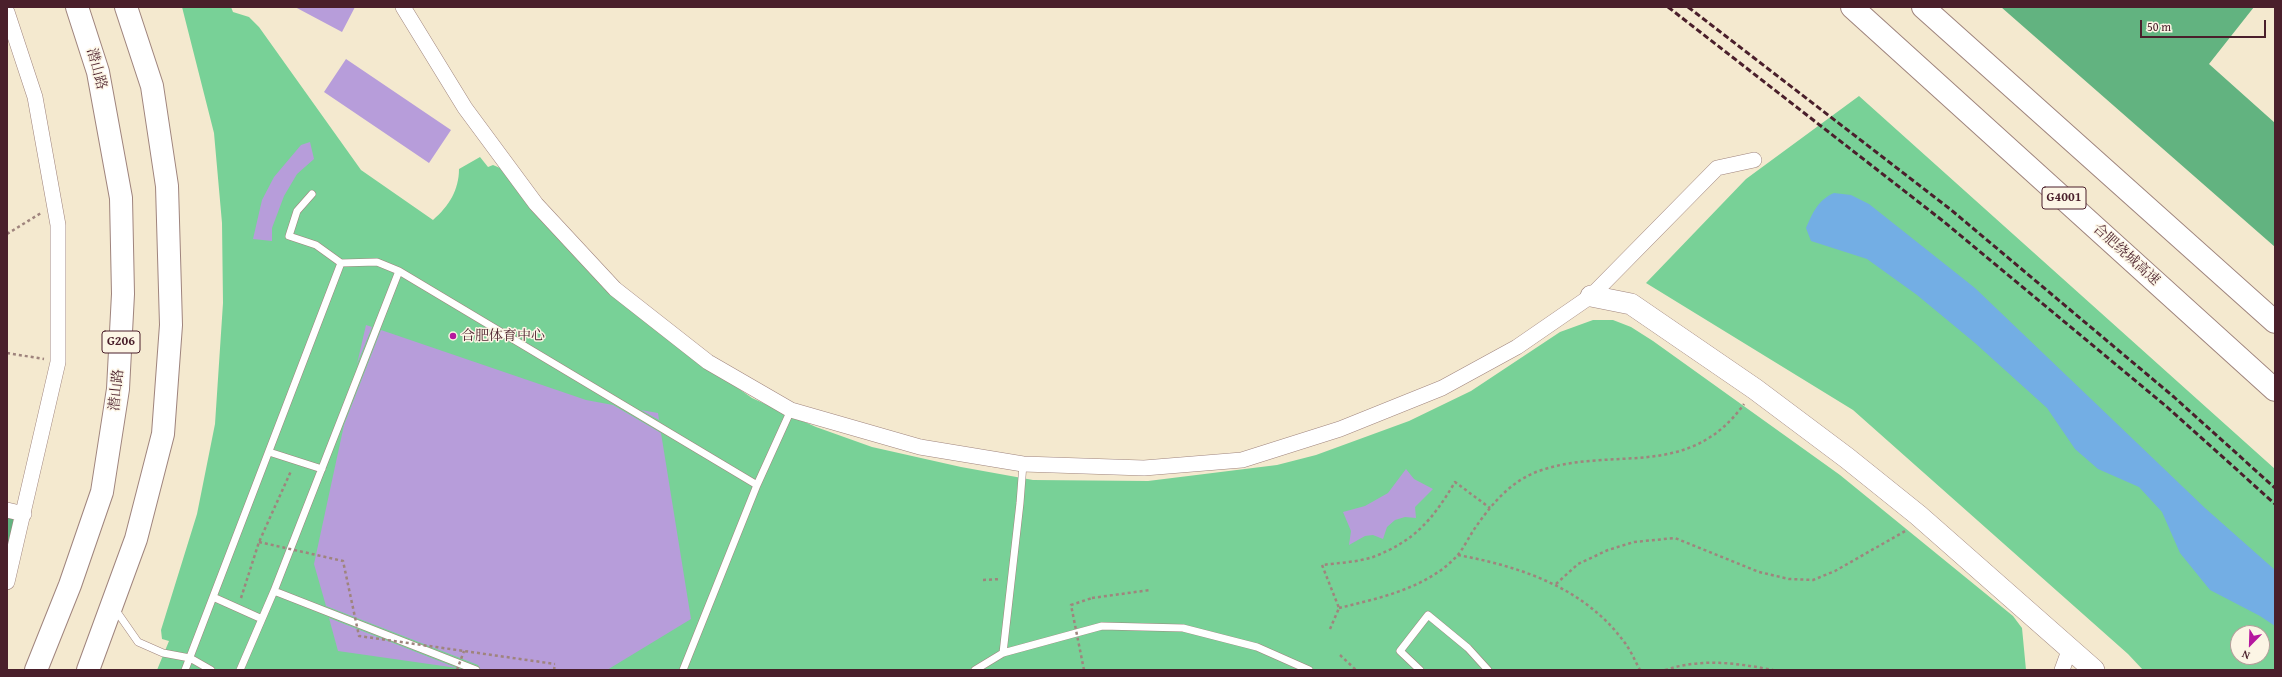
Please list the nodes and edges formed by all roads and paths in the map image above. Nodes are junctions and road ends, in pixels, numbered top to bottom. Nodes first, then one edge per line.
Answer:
1 (77, 7) edge
2 (126, 7) edge
3 (403, 7) edge
4 (1852, 7) edge
5 (1923, 7) edge
6 (7, 12) edge
7 (1754, 160) dead end
8 (312, 194) dead end
9 (53, 206) junction
10 (7, 234) edge
11 (341, 263) junction
12 (399, 271) junction
13 (1591, 296) junction
14 (2275, 322) edge
15 (7, 353) edge
16 (58, 362) junction
17 (1754, 389) junction
18 (2275, 390) edge
19 (791, 410) junction
20 (268, 452) junction
21 (296, 461) junction
22 (1023, 464) junction
23 (322, 469) junction
24 (757, 485) junction
25 (1490, 508) junction
26 (7, 510) edge
27 (24, 514) junction
28 (1924, 520) junction
29 (260, 542) junction
30 (1458, 555) junction
31 (1011, 578) junction
32 (983, 580) dead end
33 (7, 582) edge
34 (1556, 584) junction
35 (1150, 590) dead end
36 (274, 591) junction
37 (213, 597) junction
38 (112, 605) junction
39 (238, 608) junction
40 (1339, 608) junction
41 (262, 619) junction
42 (356, 624) junction
43 (1330, 629) dead end
44 (464, 651) junction
45 (1003, 653) junction
46 (1340, 655) dead end
47 (190, 658) junction
48 (2080, 661) edge
49 (36, 670) edge
50 (88, 670) edge
51 (185, 670) edge
52 (211, 670) edge
53 (240, 670) edge
54 (457, 670) edge
55 (476, 670) edge
56 (554, 670) edge
57 (683, 670) edge
58 (976, 670) edge
59 (1084, 670) edge
60 (1309, 670) edge
61 (1356, 670) edge
62 (1420, 670) edge
63 (1488, 670) edge
64 (1640, 670) edge
65 (1665, 670) edge
66 (1773, 670) edge
67 (2062, 670) edge

1 - 49 main road, 潜山路 / G206
2 - 38 main road
3 - 19 street
4 - 18 main road, 合肥绕城高速 / G4001
5 - 14 main road
6 - 9 street
7 - 13 street
8 - 11 lane
9 - 10 path
9 - 16 street
11 - 12 lane
11 - 20 lane
12 - 23 lane
12 - 24 lane
13 - 17 street
13 - 22 street
15 - 16 path
16 - 27 street
17 - 25 path
17 - 28 street
19 - 22 street
19 - 24 lane
20 - 21 lane
20 - 37 lane
21 - 23 lane
21 - 29 path
22 - 31 lane
23 - 36 lane
24 - 57 lane
25 - 30 path
25 - 40 path
26 - 27 street
27 - 33 street
28 - 34 path
28 - 48 street
29 - 39 path
29 - 42 path, bridge
30 - 34 path
30 - 40 path
31 - 32 path
31 - 45 lane
34 - 64 path
35 - 59 path, bridge
36 - 41 lane
36 - 42 lane
37 - 39 lane
37 - 47 lane
38 - 47 lane
38 - 50 main road
39 - 41 lane
40 - 43 path
41 - 53 lane
42 - 44 path, bridge
42 - 55 lane
44 - 54 path, bridge
44 - 56 path, bridge
45 - 58 lane
45 - 60 lane
46 - 61 path
47 - 51 lane
47 - 52 lane
48 - 67 street
62 - 63 lane
65 - 66 path

